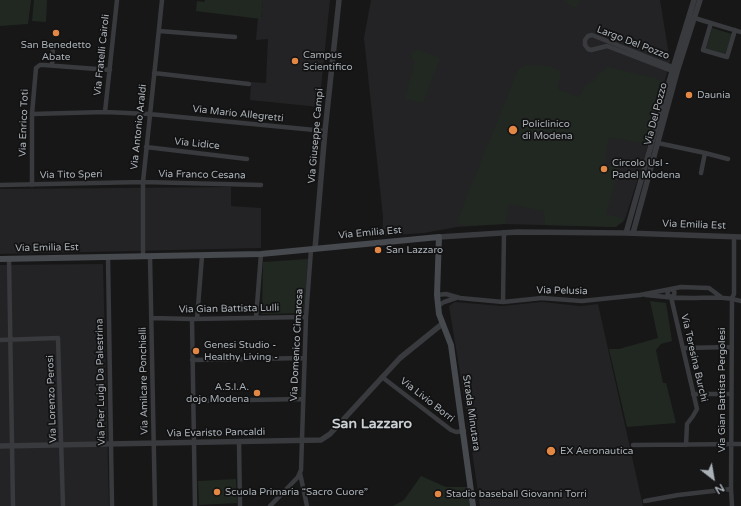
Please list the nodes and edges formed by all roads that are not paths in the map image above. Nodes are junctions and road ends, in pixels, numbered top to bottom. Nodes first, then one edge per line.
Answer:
1 (116, 0) edge
2 (162, 0) edge
3 (339, 0) edge
4 (694, 0) edge
5 (700, 0) edge
6 (692, 17) junction
7 (711, 23) junction
8 (735, 30) junction
9 (159, 31) junction
10 (741, 32) edge
11 (235, 37) dead end
12 (53, 47) dead end
13 (52, 65) junction
14 (110, 70) junction
15 (675, 70) junction
16 (154, 73) junction
17 (249, 84) dead end
18 (105, 112) junction
19 (32, 114) junction
20 (149, 114) junction
21 (325, 131) junction
22 (655, 142) junction
23 (146, 148) junction
24 (704, 153) junction
25 (247, 159) dead end
26 (728, 159) dead end
27 (701, 173) dead end
28 (142, 182) junction
29 (644, 183) junction
30 (0, 185) edge
31 (32, 185) junction
32 (261, 185) dead end
33 (504, 232) junction
34 (626, 233) junction
35 (633, 233) junction
36 (439, 237) junction
37 (734, 237) junction
38 (741, 237) edge
39 (313, 250) junction
40 (261, 254) junction
41 (143, 256) junction
42 (150, 256) junction
43 (202, 256) junction
44 (108, 257) junction
45 (0, 258) edge
46 (9, 258) junction
47 (671, 290) junction
48 (437, 294) junction
49 (640, 295) junction
50 (671, 296) junction
51 (721, 297) junction
52 (460, 298) junction
53 (732, 298) junction
54 (741, 301) edge
55 (503, 302) junction
56 (438, 306) junction
57 (306, 316) junction
58 (152, 318) junction
59 (256, 318) junction
60 (194, 319) junction
61 (442, 324) junction
62 (0, 340) edge
63 (11, 340) junction
64 (731, 347) junction
65 (684, 348) junction
66 (306, 358) junction
67 (192, 360) junction
68 (382, 377) junction
69 (693, 394) junction
70 (731, 394) junction
71 (303, 399) junction
72 (193, 401) junction
73 (464, 432) junction
74 (302, 441) junction
75 (194, 442) junction
76 (239, 442) junction
77 (111, 443) junction
78 (154, 443) junction
79 (62, 444) junction
80 (731, 444) junction
81 (741, 444) edge
82 (13, 445) junction
83 (633, 445) dead end
84 (686, 445) junction
85 (0, 446) edge
86 (300, 473) junction
87 (731, 489) junction
88 (645, 501) dead end
89 (13, 506) edge
90 (63, 506) edge
91 (112, 506) edge
92 (155, 506) edge
93 (195, 506) edge
94 (240, 506) edge
95 (270, 506) edge
96 (307, 506) edge
97 (473, 506) edge
98 (732, 506) edge

1 - 14 street, Via Fratelli Cairoli
2 - 9 street, Via Antonio Araldi
3 - 21 street, Via Giuseppe Campi
4 - 6 street, Via Del Pozzo
5 - 6 street, Via Del Pozzo
6 - 7 street
6 - 15 street, Via Del Pozzo
7 - 8 street
7 - 8 street
8 - 10 street
9 - 11 street
9 - 16 street, Via Antonio Araldi
12 - 13 street
13 - 14 street
13 - 19 street, Via Enrico Toti
14 - 18 street, Via Fratelli Cairoli
15 - 15 street, Largo Del Pozzo
15 - 22 street, Via Del Pozzo
16 - 17 street
16 - 20 street, Via Antonio Araldi
18 - 19 street, Via Mario Allegretti
18 - 20 street, Via Mario Allegretti
19 - 31 street, Via Enrico Toti
20 - 21 street, Via Mario Allegretti
20 - 23 street, Via Antonio Araldi
21 - 39 street, Via Giuseppe Campi
22 - 24 street
22 - 29 street, Via Del Pozzo
23 - 25 street, Via Lidice
23 - 28 street, Via Antonio Araldi
24 - 26 street
24 - 27 street
28 - 31 street, Via Tito Speri
28 - 32 street, Via Franco Cesana
28 - 41 street, Via Antonio Araldi
29 - 34 street, Via Del Pozzo
29 - 35 street, Via Del Pozzo
30 - 31 street, Via Tito Speri
33 - 34 street, Via Emilia Est
33 - 36 street, Via Emilia Est
33 - 55 street
34 - 35 street, Via Emilia Est
35 - 37 street, Via Emilia Est
36 - 39 main road, Via Emilia Est
36 - 48 main road, Strada Minutara
37 - 38 street, Via Emilia Est
37 - 53 street, Via Gian Battista Pergolesi
39 - 40 main road, Via Emilia Est
39 - 57 street, Via Domenico Cimarosa
40 - 43 main road, Via Emilia Est
40 - 59 street
41 - 42 main road, Via Emilia Est
41 - 44 main road, Via Emilia Est
42 - 43 main road, Via Emilia Est
42 - 58 street, Via Amilcare Ponchielli
43 - 60 street
44 - 46 main road, Via Emilia Est
44 - 77 street, Via Pier Luigi Da Palestrina
45 - 46 main road, Via Emilia Est
46 - 63 street
47 - 49 street, Via Pelusia
47 - 50 street
47 - 51 street, Via Pelusia
48 - 52 street, Via Pelusia
48 - 56 main road, Strada Minutara
49 - 50 street, Via Pelusia
49 - 55 street, Via Pelusia
50 - 51 street, Via Pelusia
50 - 65 street, Via Teresina Burchi
51 - 53 street, Via Pelusia
52 - 55 street, Via Pelusia
52 - 56 street, Via Pelusia
53 - 54 street, Via Pelusia
53 - 64 street, Via Gian Battista Pergolesi
56 - 61 main road, Strada Minutara
57 - 59 street, Via Gian Battista Lulli
57 - 66 street, Via Domenico Cimarosa
58 - 60 street, Via Gian Battista Lulli
58 - 78 street, Via Amilcare Ponchielli
59 - 60 street, Via Gian Battista Lulli
60 - 67 street
61 - 68 street
61 - 73 main road, Strada Minutara
62 - 63 street
63 - 79 street, Via Lorenzo Perosi
63 - 82 street
64 - 65 street
64 - 70 street, Via Gian Battista Pergolesi
65 - 69 street, Via Teresina Burchi
66 - 67 street
66 - 71 street, Via Domenico Cimarosa
67 - 72 street
68 - 73 street, Via Livio Borri
68 - 74 street, Via Evaristo Pancaldi
69 - 70 street
69 - 84 street, Via Teresina Burchi
70 - 80 street, Via Gian Battista Pergolesi
71 - 72 street
71 - 74 street, Via Domenico Cimarosa
72 - 75 street
73 - 97 main road, Strada Minutara
74 - 76 street, Via Evaristo Pancaldi
74 - 86 street, Via Domenico Cimarosa
75 - 76 street, Via Evaristo Pancaldi
75 - 78 street, Via Evaristo Pancaldi
75 - 93 street
76 - 94 street
77 - 78 street, Via Evaristo Pancaldi
77 - 79 street, Via Evaristo Pancaldi
77 - 91 street, Via Pier Luigi Da Palestrina
78 - 92 street, Via Amilcare Ponchielli
79 - 82 street, Via Evaristo Pancaldi
79 - 90 street, Via Lorenzo Perosi
80 - 81 street
80 - 84 street
80 - 87 street, Via Gian Battista Pergolesi
82 - 85 street, Via Evaristo Pancaldi
82 - 89 street
83 - 84 street
86 - 95 street
86 - 96 street, Via Domenico Cimarosa
87 - 88 street
87 - 98 street, Via Gian Battista Pergolesi

